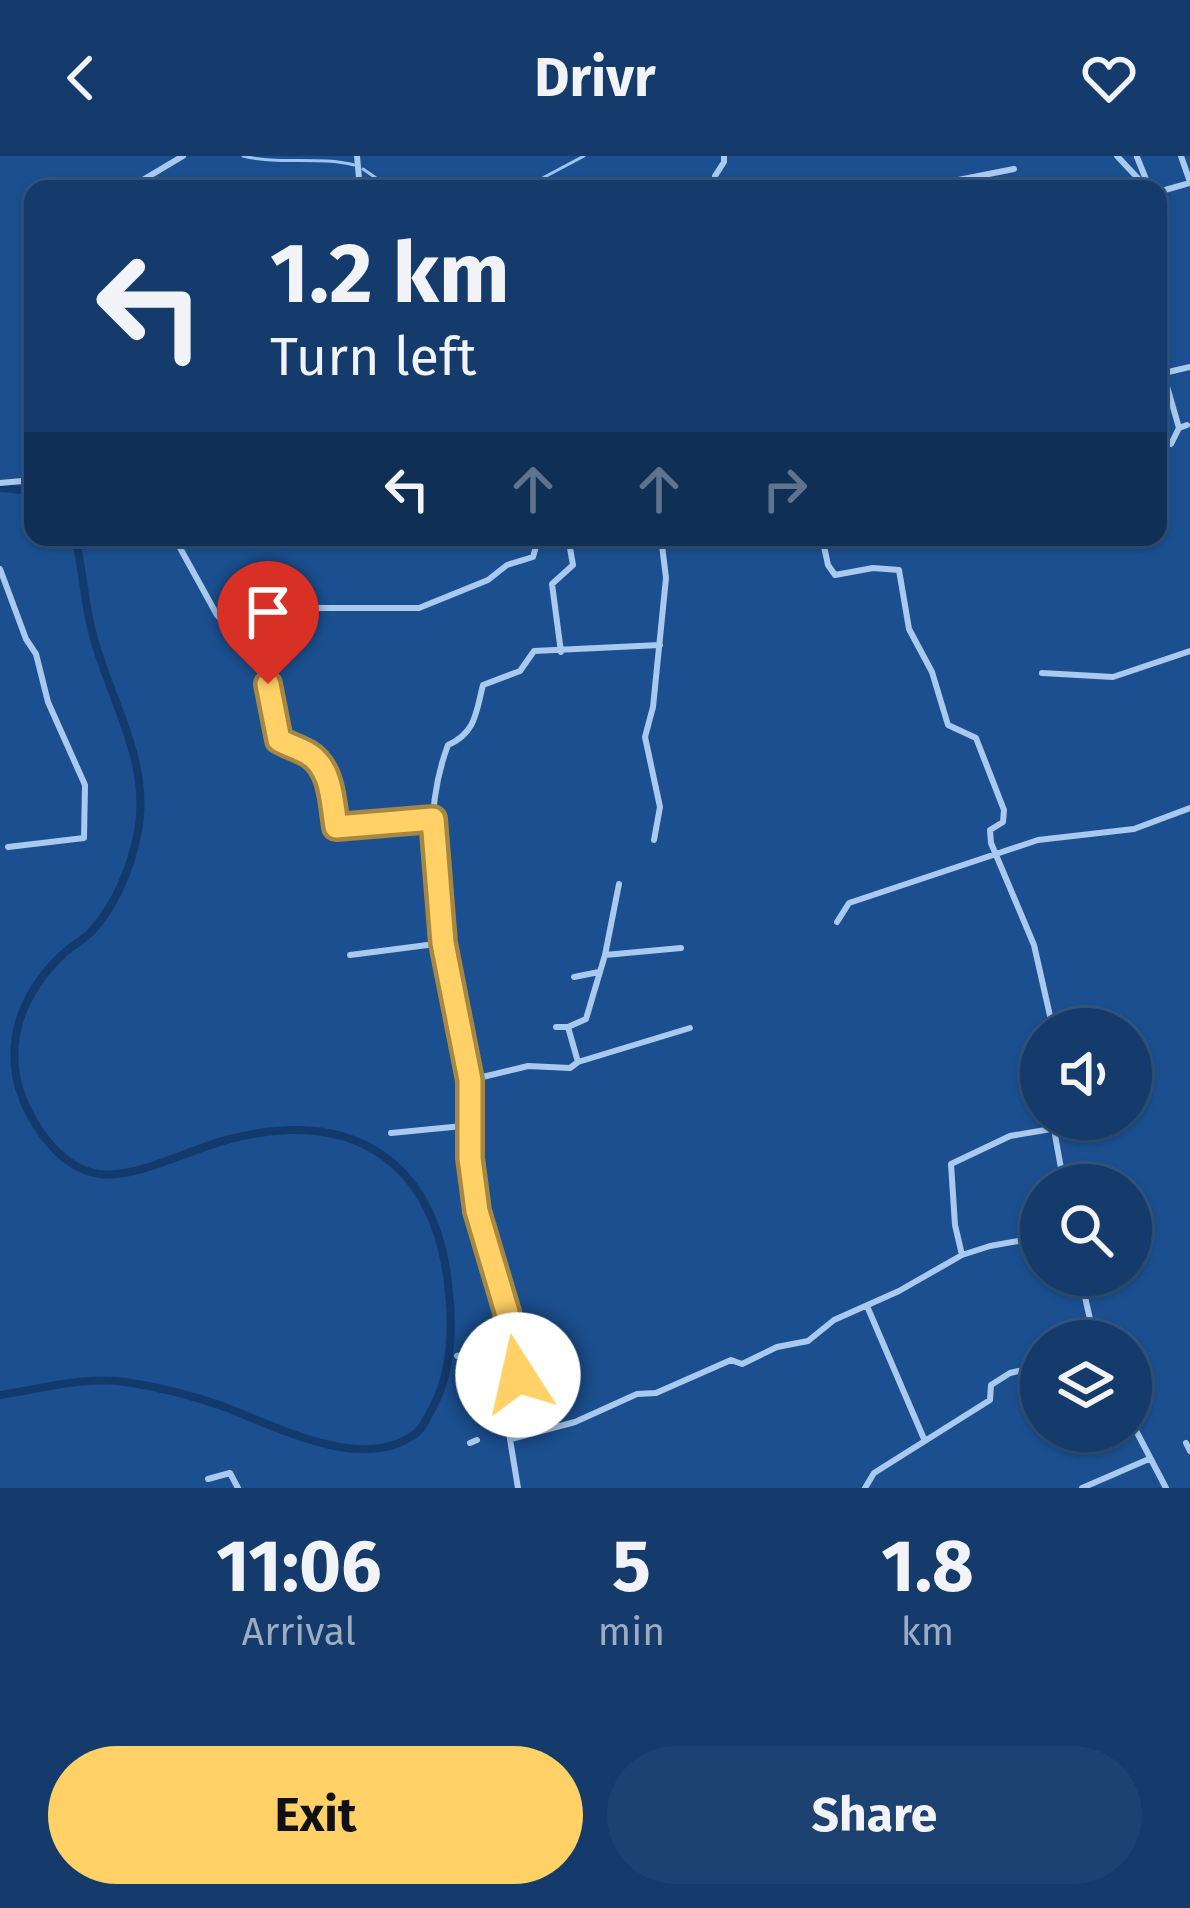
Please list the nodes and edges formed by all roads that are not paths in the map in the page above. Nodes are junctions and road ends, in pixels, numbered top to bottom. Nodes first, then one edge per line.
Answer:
1 (183, 156) edge
2 (1181, 156) edge
3 (1118, 157) edge
4 (1137, 157) edge
5 (1014, 169) dead end
6 (143, 180) edge
7 (958, 180) edge
8 (1140, 180) edge
9 (1190, 182) edge
10 (1167, 382) edge
11 (1167, 445) edge
12 (179, 546) edge
13 (536, 546) edge
14 (570, 546) edge
15 (663, 546) edge
16 (824, 546) edge
17 (0, 569) edge
18 (217, 615) junction
19 (660, 644) junction
20 (561, 652) junction
21 (1190, 652) edge
22 (1042, 673) dead end
23 (1190, 808) edge
24 (433, 819) junction
25 (654, 840) dead end
26 (8, 847) dead end
27 (995, 856) junction
28 (619, 884) dead end
29 (836, 922) dead end
30 (443, 943) junction
31 (681, 948) dead end
32 (350, 955) dead end
33 (605, 955) junction
34 (599, 972) junction
35 (574, 976) dead end
36 (1048, 1008) edge
37 (556, 1027) dead end
38 (568, 1027) junction
39 (690, 1028) dead end
40 (578, 1062) junction
41 (470, 1080) junction
42 (473, 1124) junction
43 (391, 1132) dead end
44 (1020, 1133) edge
45 (1020, 1241) edge
46 (962, 1255) junction
47 (867, 1306) junction
48 (494, 1336) dead end
49 (514, 1344) junction
50 (495, 1349) junction
51 (457, 1356) dead end
52 (1020, 1372) edge
53 (499, 1376) junction
54 (511, 1439) junction
55 (924, 1439) junction
56 (1146, 1452) edge
57 (1149, 1459) junction
58 (208, 1479) dead end
59 (238, 1488) edge
60 (518, 1488) edge
61 (865, 1488) edge
62 (1082, 1488) edge
63 (1166, 1488) edge

1 - 6 street
2 - 9 street
3 - 4 street
3 - 8 street
5 - 7 street
10 - 11 street
12 - 18 street
13 - 18 street
14 - 20 street
15 - 19 street
16 - 27 street
17 - 26 street
18 - 24 street
19 - 20 street
19 - 25 street
20 - 24 street
21 - 22 street
23 - 27 street
24 - 30 street
27 - 29 street
27 - 36 street
28 - 33 street
30 - 32 street
30 - 41 street
31 - 33 street
33 - 34 street
34 - 35 street
34 - 38 street
37 - 38 street
38 - 40 street
39 - 40 street
40 - 41 street
41 - 42 street
42 - 43 street
42 - 49 street
44 - 46 street
45 - 46 street
46 - 47 street
47 - 54 street
47 - 55 street
48 - 50 street
49 - 50 street
49 - 53 street
50 - 51 street
50 - 53 street
52 - 55 street
53 - 54 street
54 - 60 street
55 - 61 street
56 - 57 street
57 - 62 street
57 - 63 street
58 - 59 street

